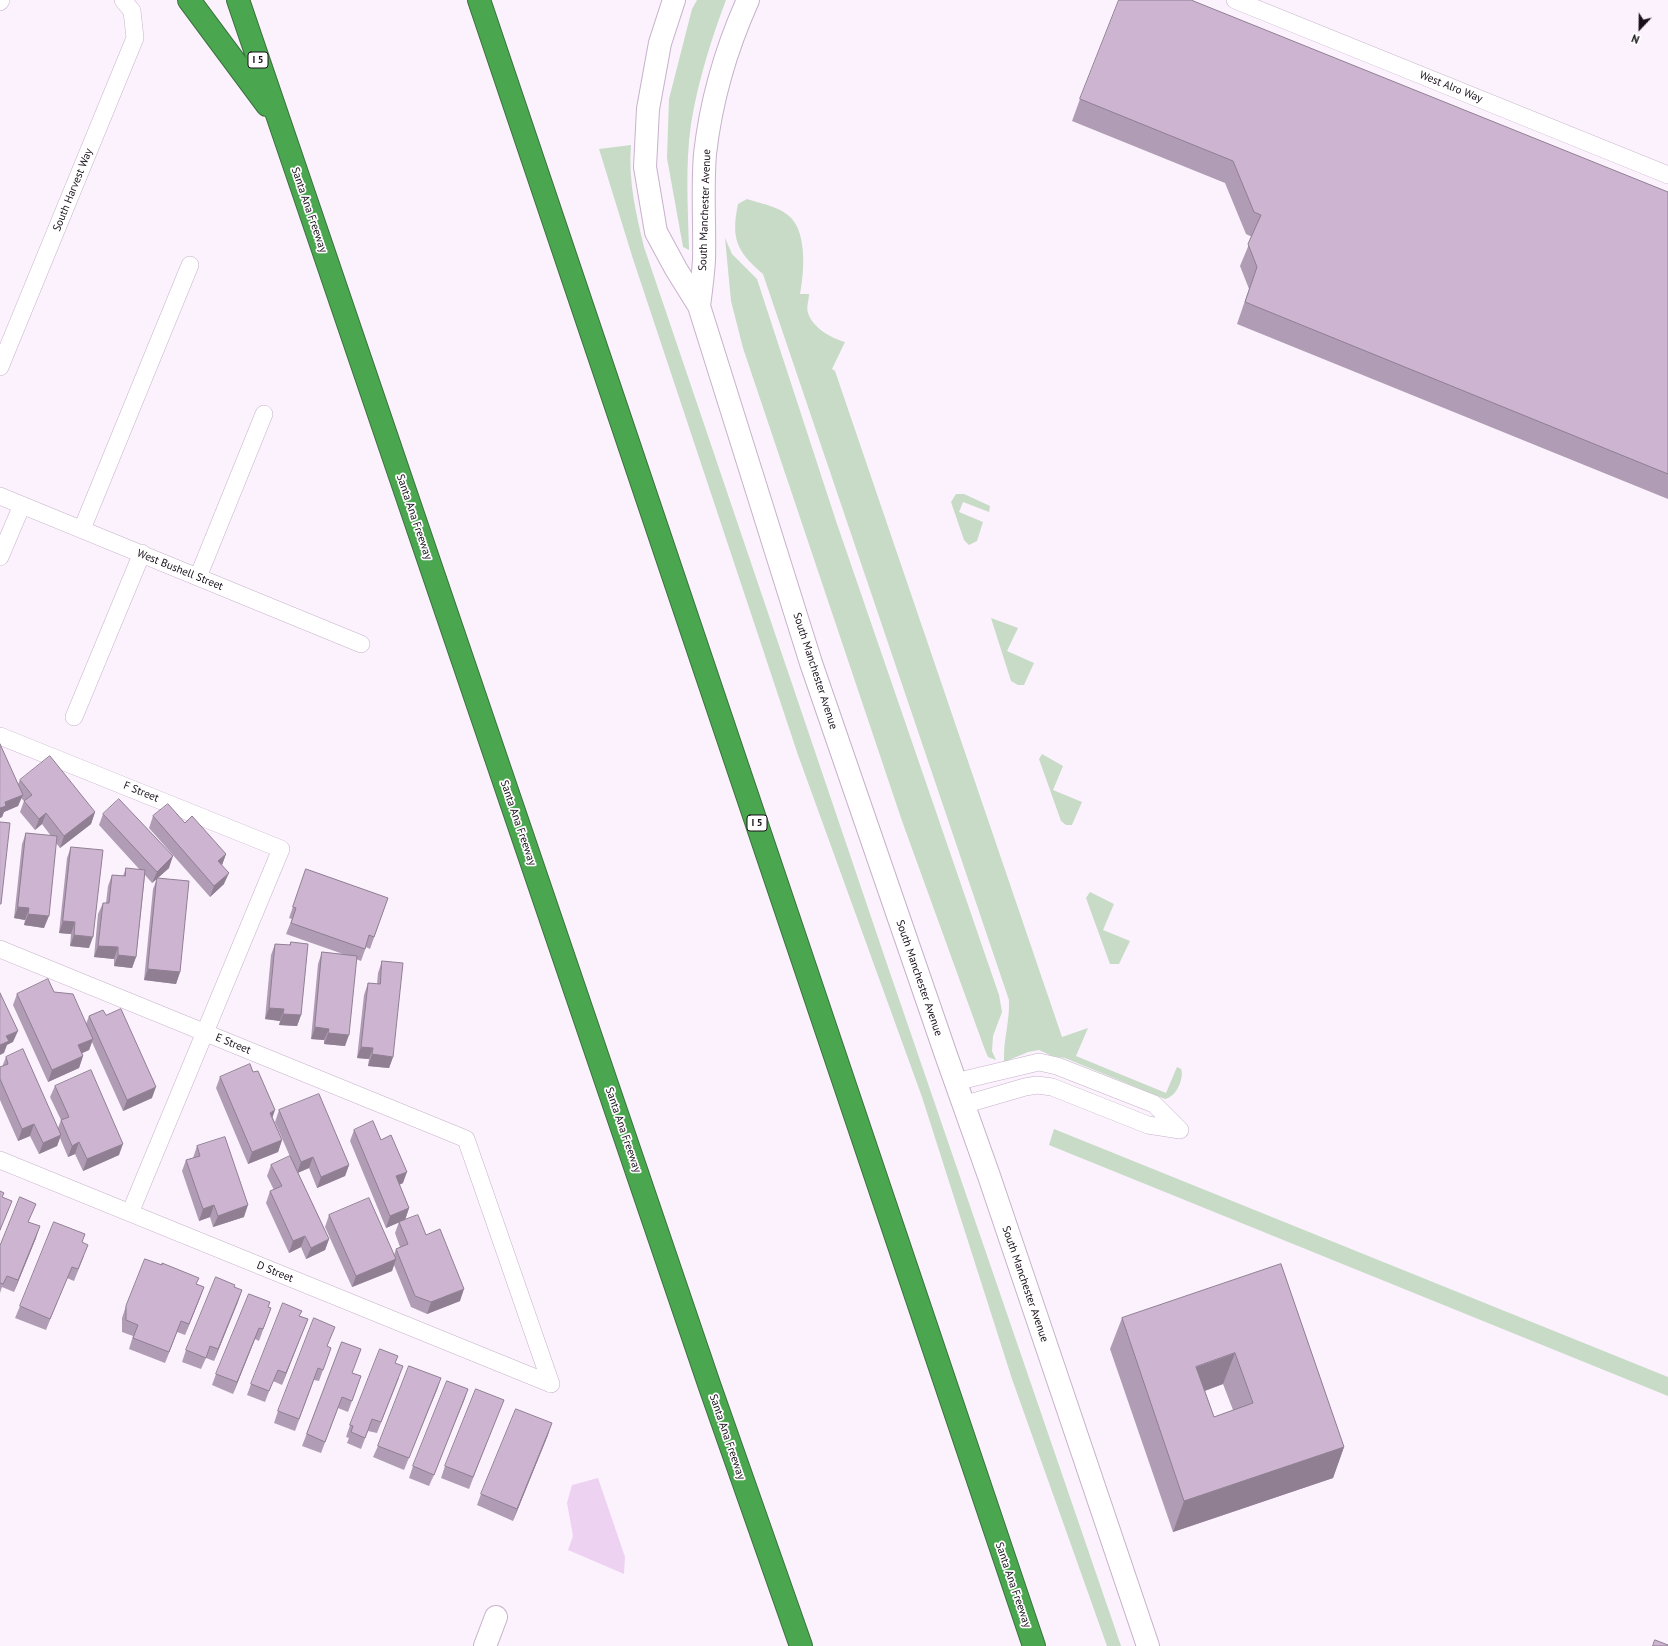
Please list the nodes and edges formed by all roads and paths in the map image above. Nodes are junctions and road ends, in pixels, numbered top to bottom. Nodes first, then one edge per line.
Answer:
1 (189, 0) edge
2 (238, 0) edge
3 (479, 0) edge
4 (674, 0) edge
5 (748, 0) edge
6 (1235, 0) edge
7 (127, 6) edge
8 (278, 120) junction
9 (1668, 174) edge
10 (190, 265) dead end
11 (700, 306) junction
12 (0, 367) edge
13 (264, 414) dead end
14 (0, 496) edge
15 (22, 504) junction
16 (82, 529) junction
17 (142, 553) junction
18 (0, 557) edge
19 (198, 577) junction
20 (361, 644) dead end
21 (74, 717) dead end
22 (0, 736) edge
23 (0, 949) edge
24 (205, 1032) junction
25 (955, 1082) junction
26 (963, 1105) junction
27 (0, 1160) edge
28 (130, 1212) junction
29 (551, 1384) joint
30 (496, 1617) dead end
31 (485, 1646) edge
32 (800, 1646) edge
33 (1034, 1646) edge
34 (1148, 1646) edge

1 - 8 highway
2 - 8 highway, Santa Ana Freeway / I 5
3 - 33 highway, Santa Ana Freeway / I 5
4 - 11 street, South Manchester Avenue
5 - 11 street, South Manchester Avenue
6 - 9 lane, West Alro Way
7 - 12 lane, South Harvest Way
8 - 32 highway, Santa Ana Freeway / I 5
10 - 16 lane
11 - 25 street, South Manchester Avenue
13 - 19 lane
14 - 15 lane, West Bushell Street
15 - 16 lane, West Bushell Street
15 - 18 lane
16 - 17 lane, West Bushell Street
17 - 19 lane, West Bushell Street
17 - 21 lane
19 - 20 lane, West Bushell Street
22 - 24 lane, F Street
23 - 24 lane, E Street
24 - 28 lane
24 - 29 lane, E Street
25 - 26 street, South Manchester Avenue
25 - 26 lane
26 - 34 street, South Manchester Avenue
27 - 28 lane, D Street
28 - 29 lane, D Street
30 - 31 street

